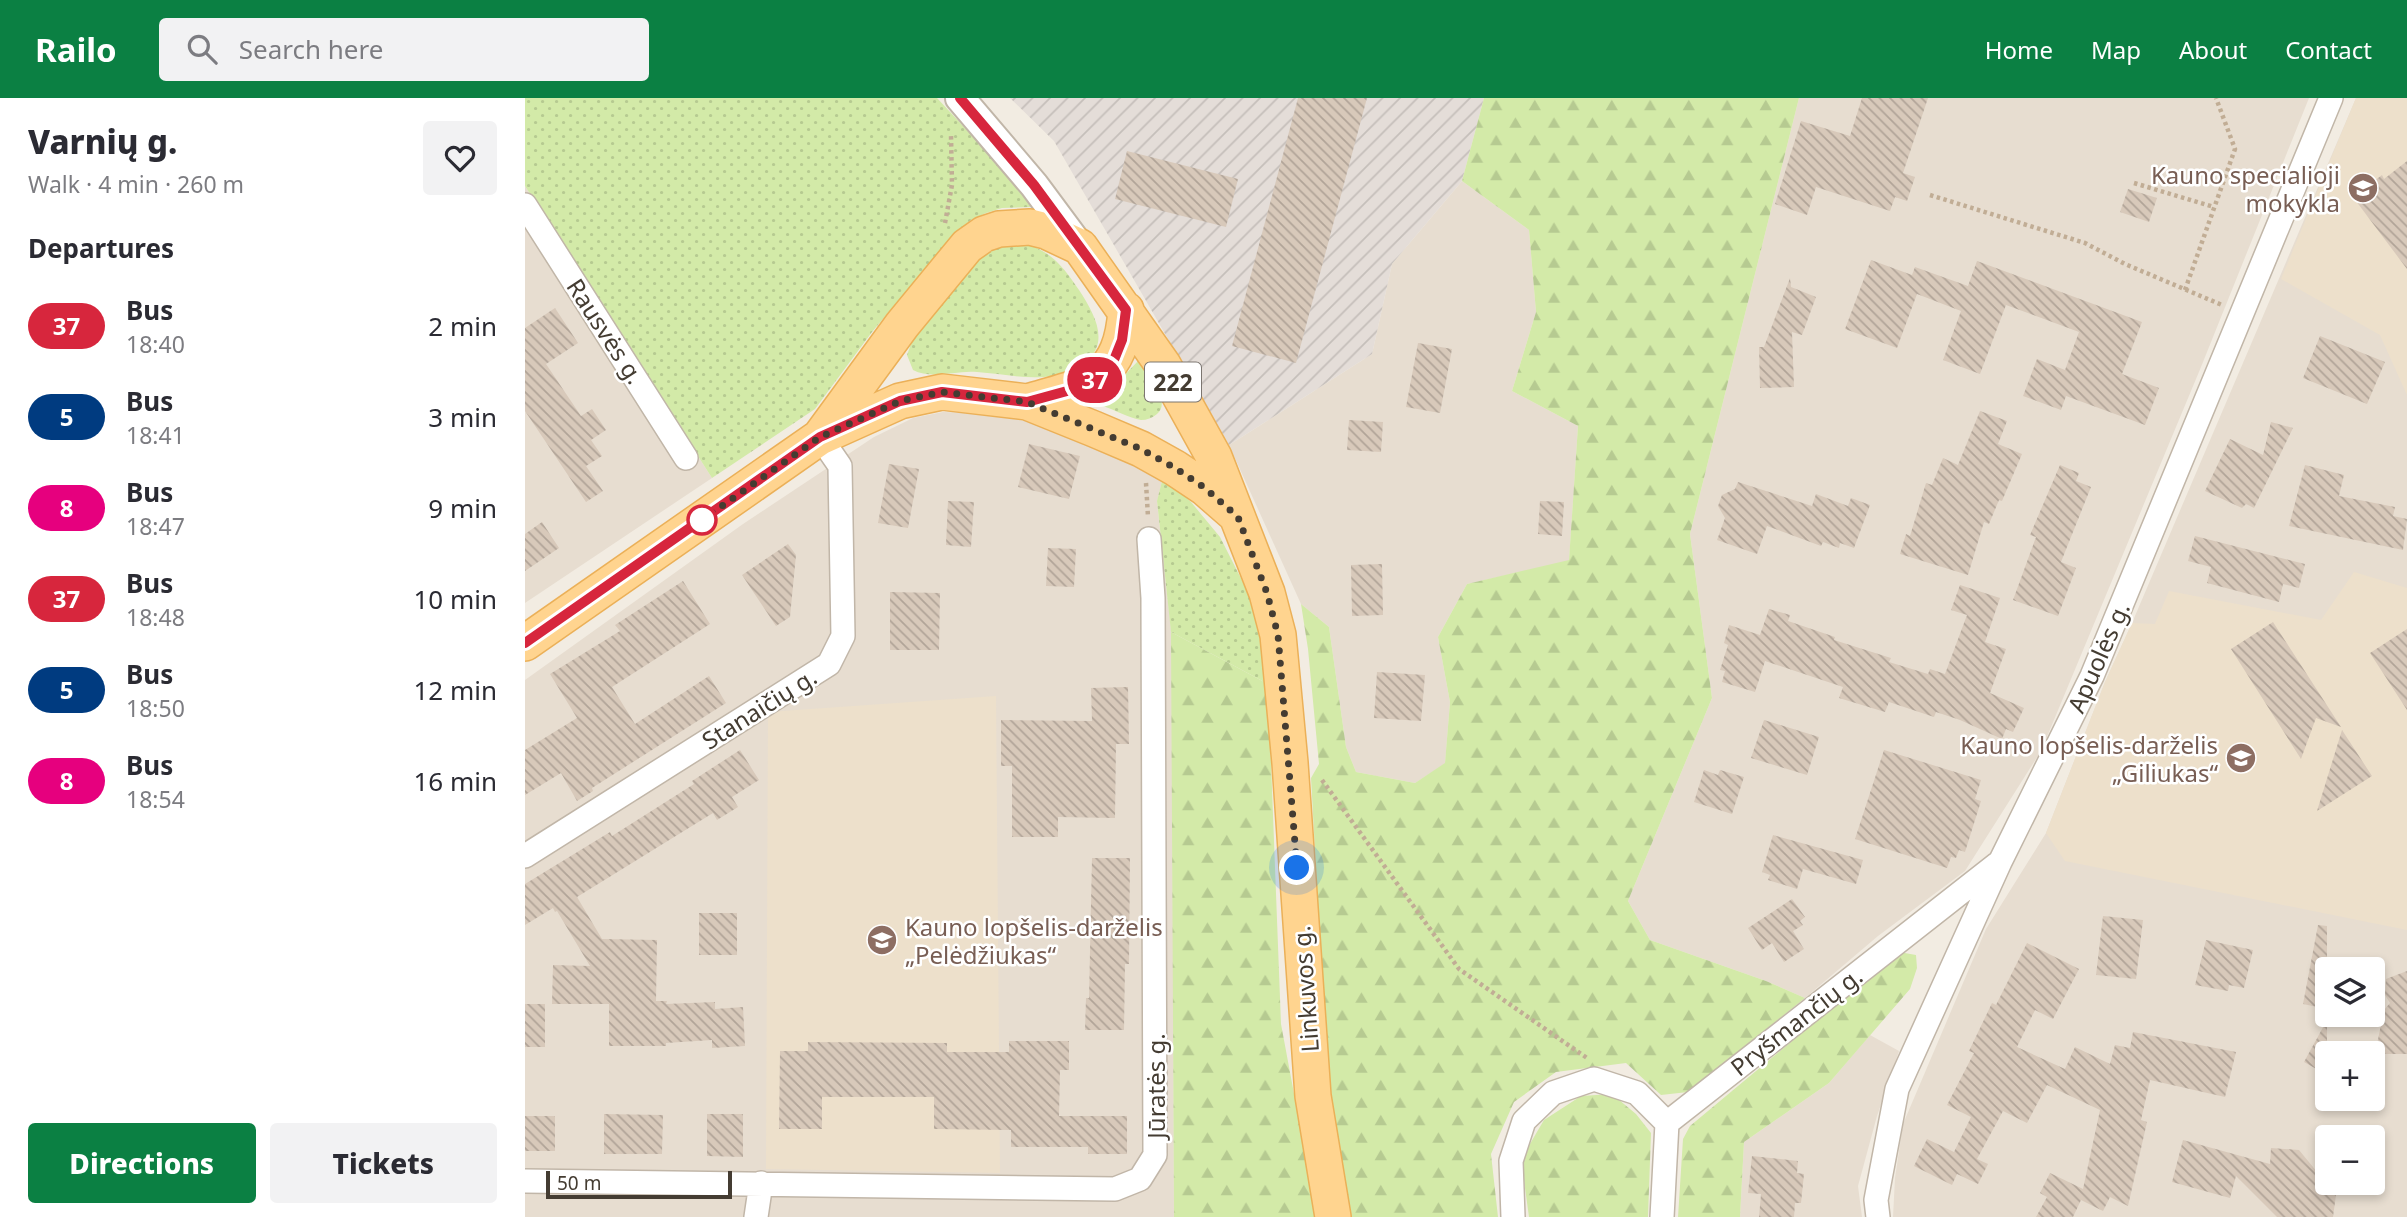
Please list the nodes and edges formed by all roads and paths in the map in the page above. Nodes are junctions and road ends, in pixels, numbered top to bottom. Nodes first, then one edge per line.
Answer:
1 (960, 98) edge
2 (2216, 98) edge
3 (2331, 98) edge
4 (951, 135) dead end
5 (2134, 183) dead end
6 (1930, 195) dead end
7 (525, 205) edge
8 (2214, 207) junction
9 (945, 223) dead end
10 (1080, 247) junction
11 (2185, 290) junction
12 (1126, 310) junction
13 (2242, 314) junction
14 (902, 326) junction
15 (942, 392) junction
16 (1027, 402) junction
17 (820, 437) junction
18 (687, 458) dead end
19 (1146, 475) dead end
20 (1238, 517) junction
21 (1149, 539) joint
22 (525, 643) edge
23 (1320, 777) dead end
24 (525, 856) edge
25 (2000, 862) junction
26 (1593, 1062) dead end
27 (1667, 1123) junction
28 (525, 1181) edge
29 (761, 1183) junction
30 (756, 1217) edge
31 (1333, 1217) edge
32 (1513, 1217) edge
33 (1662, 1217) edge
34 (1878, 1217) edge

1 - 10 street, Linkuvos g. / 222
2 - 8 path
3 - 13 street, Apuolės g.
4 - 9 path
5 - 8 path
6 - 11 path
7 - 18 street, Rausvės g.
8 - 11 path
10 - 12 main road, Linkuvos g. / 222
10 - 14 main road
11 - 13 path
12 - 16 main road
12 - 20 main road, Linkuvos g. / 222
13 - 25 street, Apuolės g.
14 - 15 main road
14 - 17 main road
15 - 16 main road
15 - 17 main road
16 - 20 main road
17 - 22 main road
17 - 24 street, Stanaičių g.
19 - 21 path
20 - 31 main road, Linkuvos g. / 222
21 - 29 street, Jūratės g.
23 - 26 path
25 - 27 street, Pryšmančių g.
25 - 34 street, Apuolės g.
27 - 32 street
27 - 33 street
28 - 29 street, Jūratės g.
29 - 30 street

